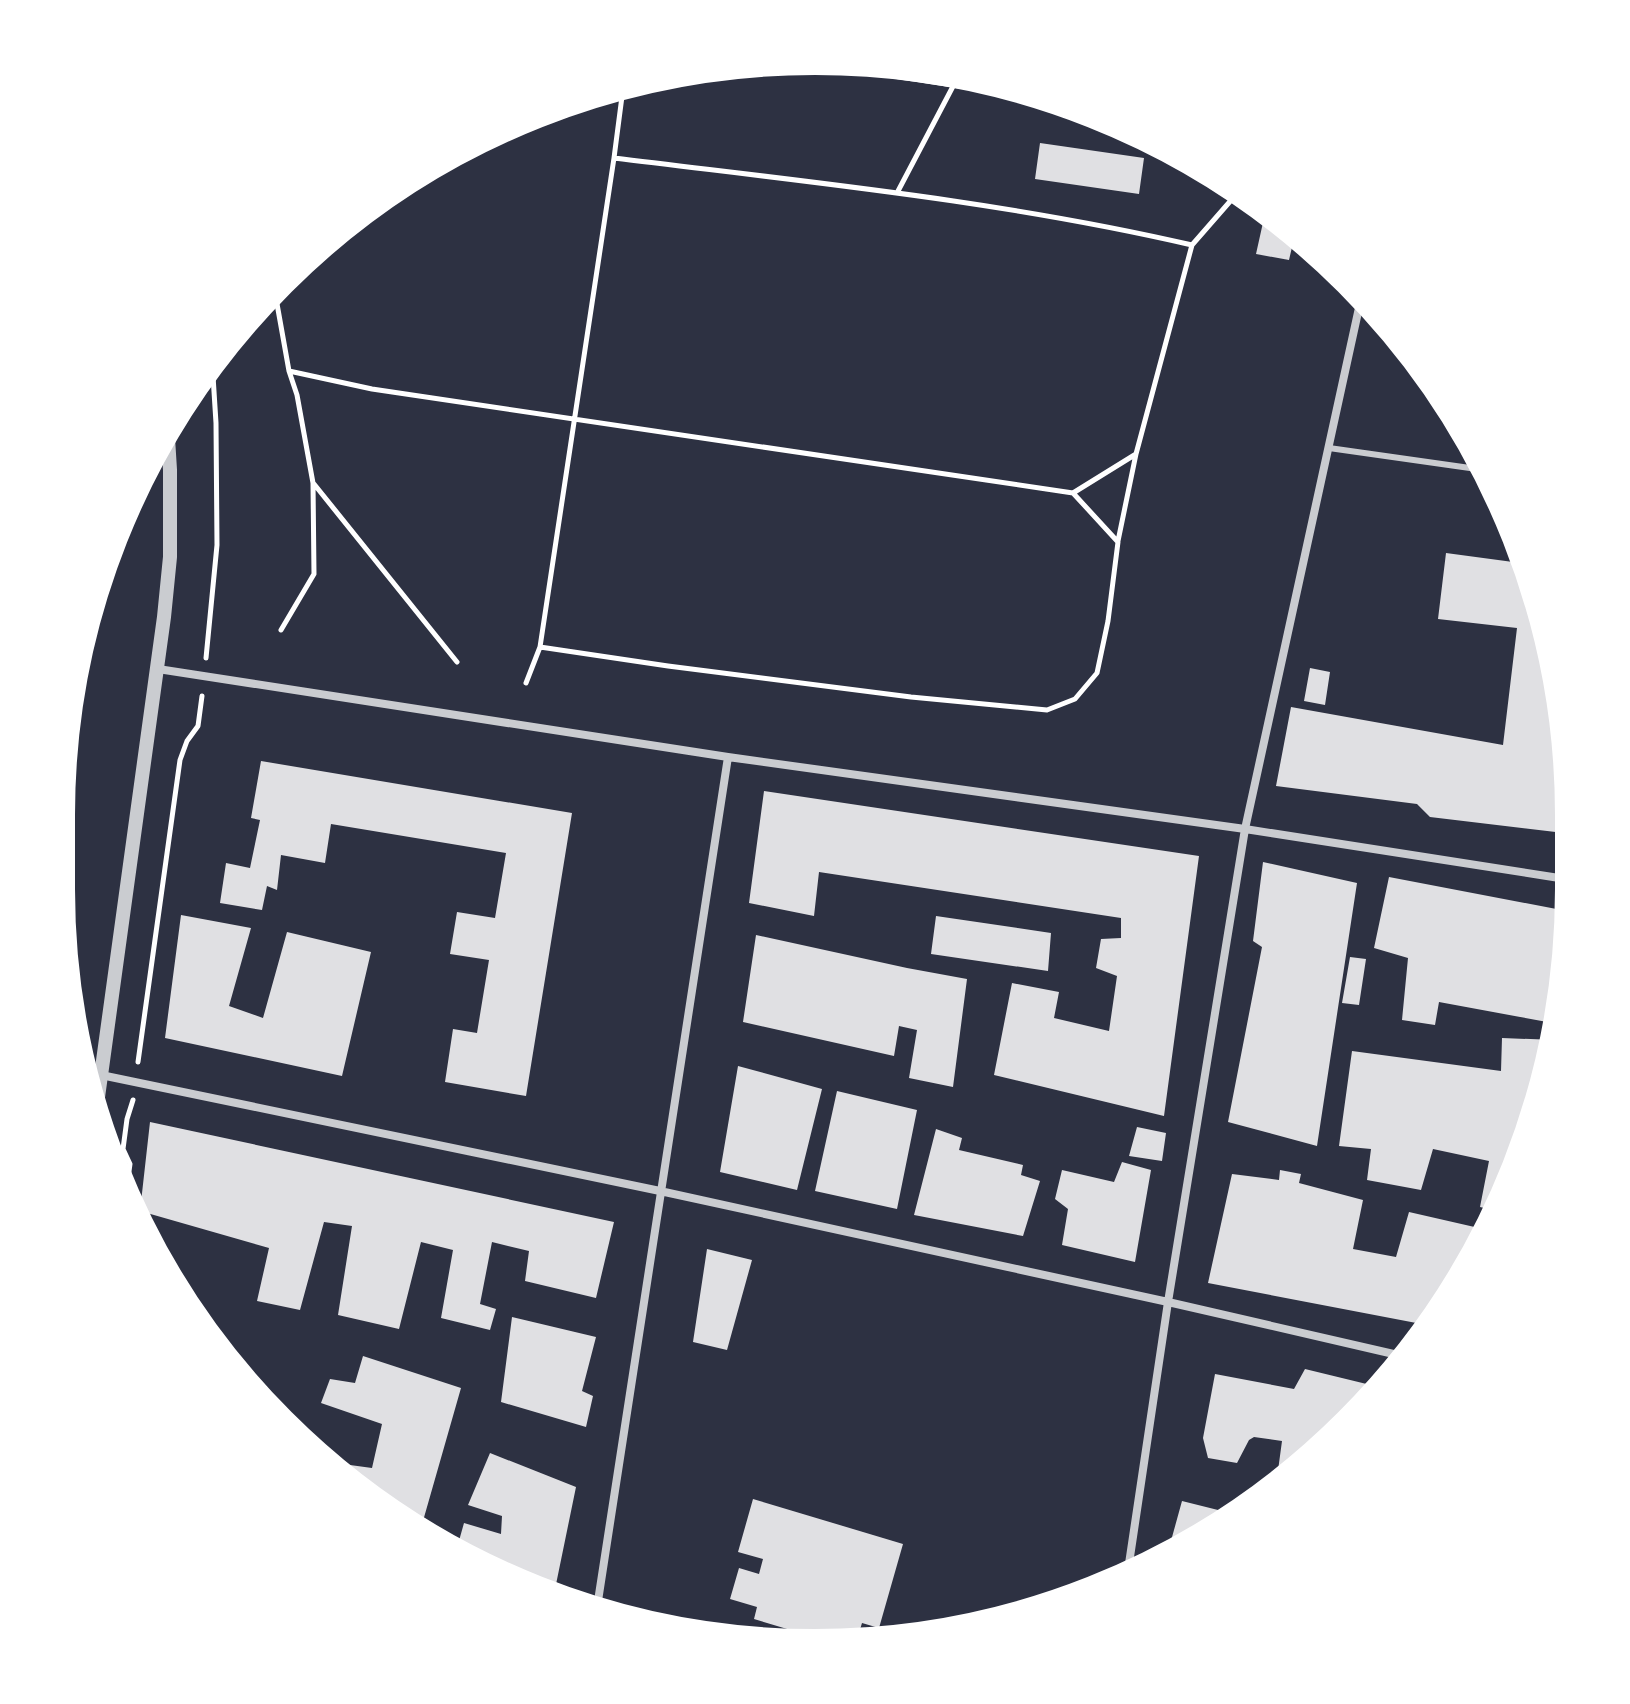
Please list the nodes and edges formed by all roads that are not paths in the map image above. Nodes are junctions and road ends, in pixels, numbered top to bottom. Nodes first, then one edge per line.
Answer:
1 (1359, 306) edge
2 (168, 445) edge
3 (1329, 448) junction
4 (1474, 469) edge
5 (158, 669) junction
6 (728, 757) junction
7 (1245, 829) junction
8 (1560, 878) edge
9 (101, 1075) junction
10 (99, 1093) edge
11 (660, 1191) junction
12 (1168, 1302) junction
13 (1396, 1355) edge
14 (1129, 1564) edge
15 (598, 1601) edge

1 - 3 street
2 - 5 street
3 - 4 lane
3 - 7 street
5 - 6 street
5 - 9 street
6 - 7 street
6 - 11 street
7 - 8 street
7 - 12 street
9 - 10 street
9 - 11 street
11 - 12 street
11 - 15 street
12 - 13 street
12 - 14 street

